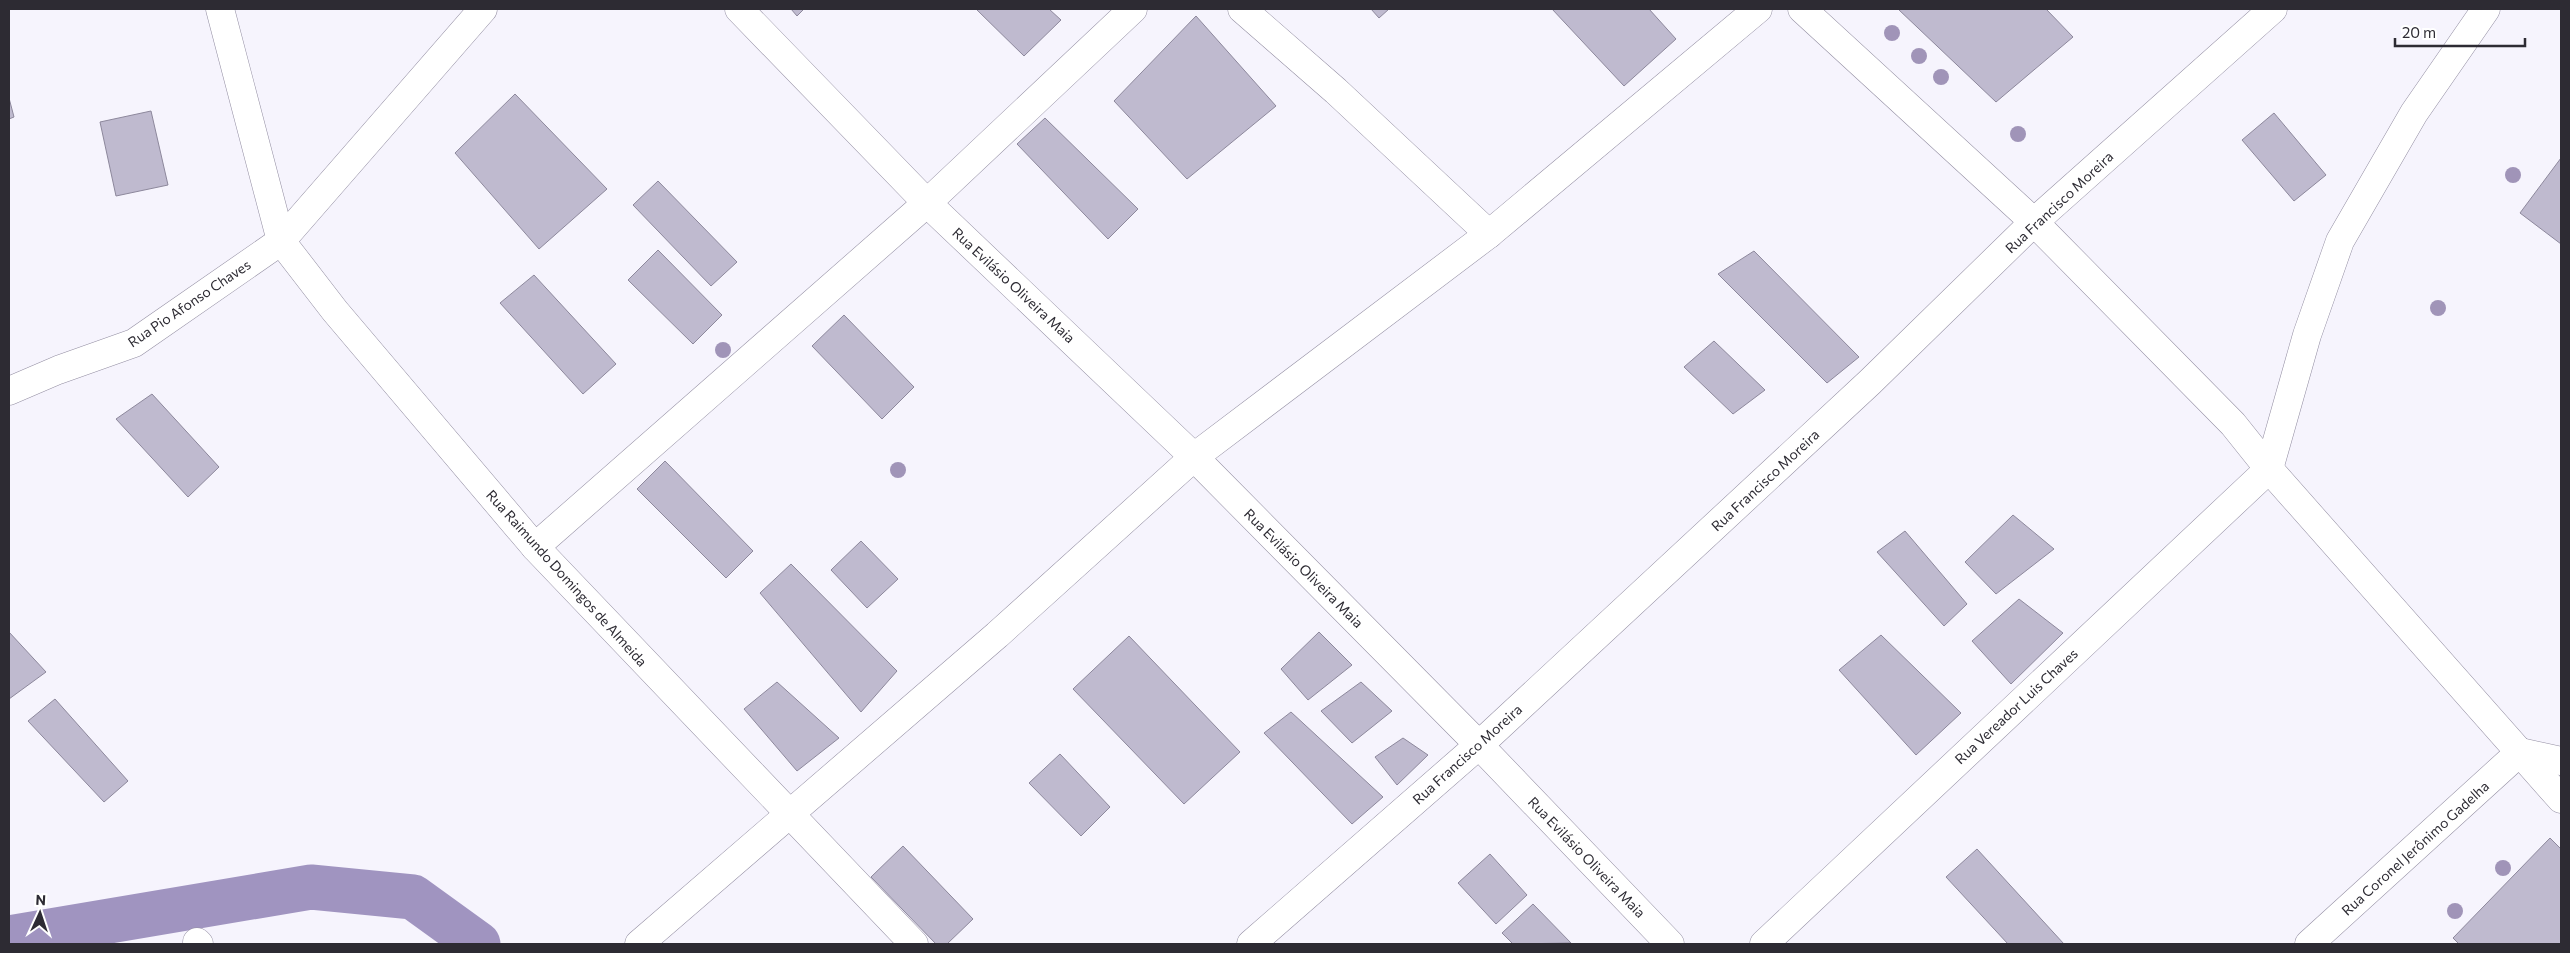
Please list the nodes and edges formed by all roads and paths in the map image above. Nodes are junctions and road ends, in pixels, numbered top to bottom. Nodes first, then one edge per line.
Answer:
1 (220, 9) edge
2 (483, 9) edge
3 (739, 9) edge
4 (1134, 9) edge
5 (1242, 9) edge
6 (1758, 9) edge
7 (1802, 9) edge
8 (2273, 9) edge
9 (2486, 9) edge
10 (927, 202) junction
11 (2034, 222) junction
12 (1489, 234) junction
13 (281, 241) junction
14 (9, 391) edge
15 (1194, 456) junction
16 (2269, 469) junction
17 (535, 547) junction
18 (1479, 745) junction
19 (2520, 752) junction
20 (2561, 761) edge
21 (2561, 799) edge
22 (788, 815) junction
23 (639, 944) edge
24 (914, 944) edge
25 (1251, 944) edge
26 (1670, 944) edge
27 (1764, 944) edge
28 (2310, 944) edge

1 - 13 street
2 - 13 street, Rua Pio Afonso Chaves
3 - 10 street, Rua Evilásio Oliveira Maia
4 - 10 street
5 - 12 street
6 - 12 street
7 - 11 street
8 - 11 street, Rua Francisco Moreira
9 - 16 street
10 - 15 street, Rua Evilásio Oliveira Maia
10 - 17 street
11 - 16 street
11 - 18 street, Rua Francisco Moreira
12 - 15 street
13 - 14 street, Rua Pio Afonso Chaves
13 - 17 street, Rua Raimundo Domingos de Almeida
15 - 18 street, Rua Evilásio Oliveira Maia
15 - 22 street
16 - 19 street
16 - 27 street, Rua Vereador Luis Chaves
17 - 22 street, Rua Raimundo Domingos de Almeida
18 - 25 street, Rua Francisco Moreira
18 - 26 street, Rua Evilásio Oliveira Maia
19 - 20 street
19 - 21 street
19 - 28 street, Rua Coronel Jerônimo Gadelha
22 - 23 street
22 - 24 street, Rua Raimundo Domingos de Almeida

